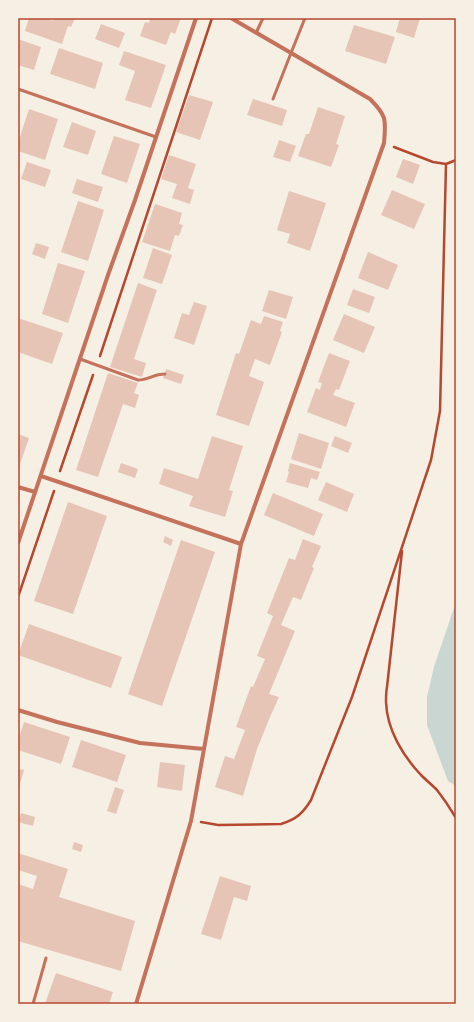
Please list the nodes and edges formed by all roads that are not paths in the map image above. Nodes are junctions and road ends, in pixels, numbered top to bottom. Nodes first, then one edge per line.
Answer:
1 (196, 18) edge
2 (231, 18) edge
3 (263, 18) edge
4 (305, 18) edge
5 (256, 33) junction
6 (290, 53) junction
7 (18, 89) edge
8 (273, 99) dead end
9 (156, 137) junction
10 (80, 359) junction
11 (165, 374) dead end
12 (41, 476) junction
13 (18, 487) edge
14 (35, 492) junction
15 (18, 543) edge
16 (241, 544) junction
17 (18, 710) edge
18 (204, 749) junction
19 (46, 958) dead end
20 (33, 1004) edge
21 (136, 1004) edge

1 - 9 street
2 - 5 street
3 - 5 lane
4 - 6 lane
5 - 6 street
6 - 8 lane
6 - 16 street
7 - 9 lane
9 - 10 street
10 - 11 lane
10 - 12 street
12 - 14 street
12 - 16 street
13 - 14 street
14 - 15 street
16 - 18 street
17 - 18 street
18 - 21 street
19 - 20 lane

